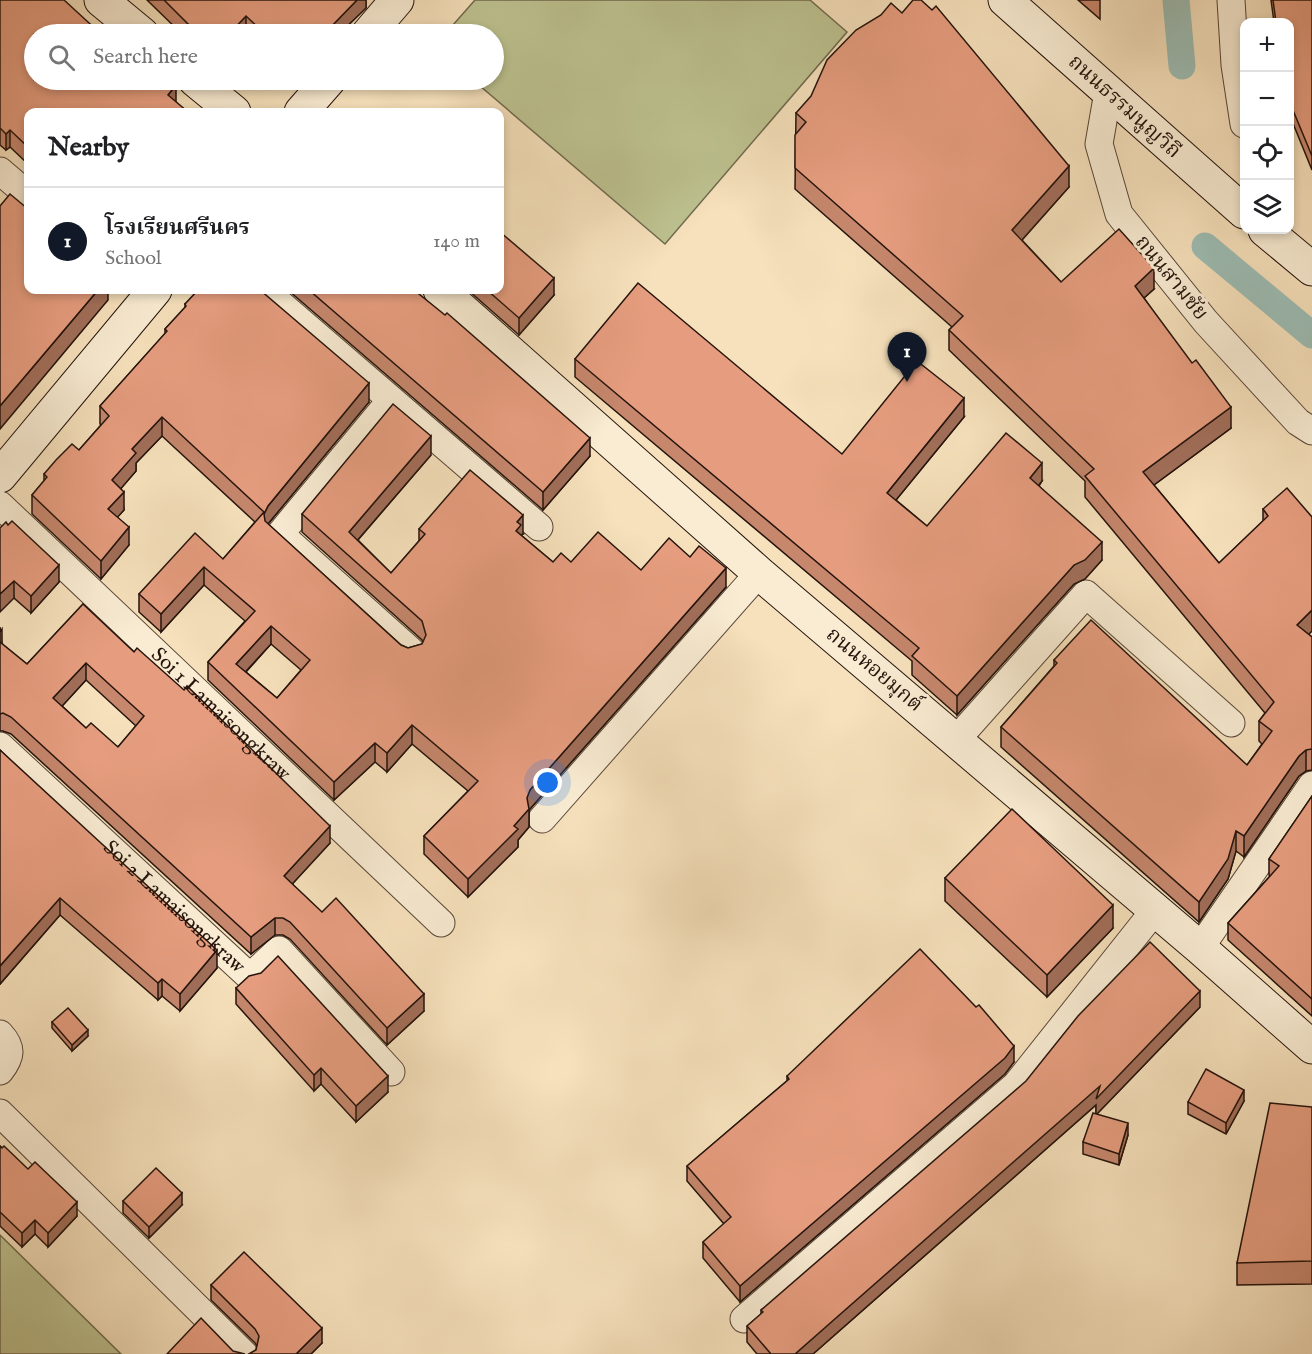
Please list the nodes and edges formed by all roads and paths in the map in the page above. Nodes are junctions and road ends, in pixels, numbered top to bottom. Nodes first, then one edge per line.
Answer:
1 (101, 0) edge
2 (397, 0) edge
3 (1005, 0) edge
4 (1033, 0) edge
5 (1231, 0) edge
6 (130, 24) edge
7 (377, 24) edge
8 (207, 90) edge
9 (320, 90) edge
10 (1108, 92) junction
11 (1240, 94) edge
12 (229, 108) edge
13 (304, 108) edge
14 (0, 171) edge
15 (1240, 182) edge
16 (24, 192) edge
17 (1240, 208) edge
18 (1294, 227) edge
19 (1270, 234) edge
20 (1312, 243) edge
21 (1312, 270) edge
22 (147, 294) edge
23 (269, 294) edge
24 (445, 294) edge
25 (391, 400) junction
26 (1312, 431) edge
27 (0, 476) edge
28 (0, 505) edge
29 (539, 526) dead end
30 (759, 573) junction
31 (411, 651) edge
32 (1231, 723) dead end
33 (956, 740) junction
34 (0, 746) edge
35 (1312, 786) edge
36 (542, 819) dead end
37 (1155, 910) junction
38 (441, 923) dead end
39 (1200, 948) junction
40 (0, 1034) edge
41 (1307, 1034) edge
42 (0, 1071) edge
43 (391, 1072) dead end
44 (0, 1113) edge
45 (744, 1318) dead end
46 (244, 1354) edge

1 - 6 street
2 - 7 street
3 - 10 street, ถนนธรรมนูญวิถี
4 - 15 street, ถนนธรรมนูญวิถี
5 - 11 street
8 - 12 street
9 - 13 street
10 - 17 street, ถนนธรรมนูญวิถี
10 - 26 street, ถนนสามชัย
14 - 16 street
18 - 20 street
19 - 21 street
22 - 27 street
23 - 25 street
24 - 30 street, ถนนหอยมุกต์
25 - 29 street
25 - 31 street
28 - 38 street, Soi 1 Lamaisongkraw
30 - 33 street, ถนนหอยมุกต์
30 - 36 street
32 - 33 street
33 - 37 street, ถนนหอยมุกต์
34 - 43 street, Soi 2 Lamaisongkraw
35 - 39 street
37 - 39 street, ถนนหอยมุกต์
37 - 45 street
39 - 41 street, ถนนหอยมุกต์
40 - 42 street
44 - 46 street

